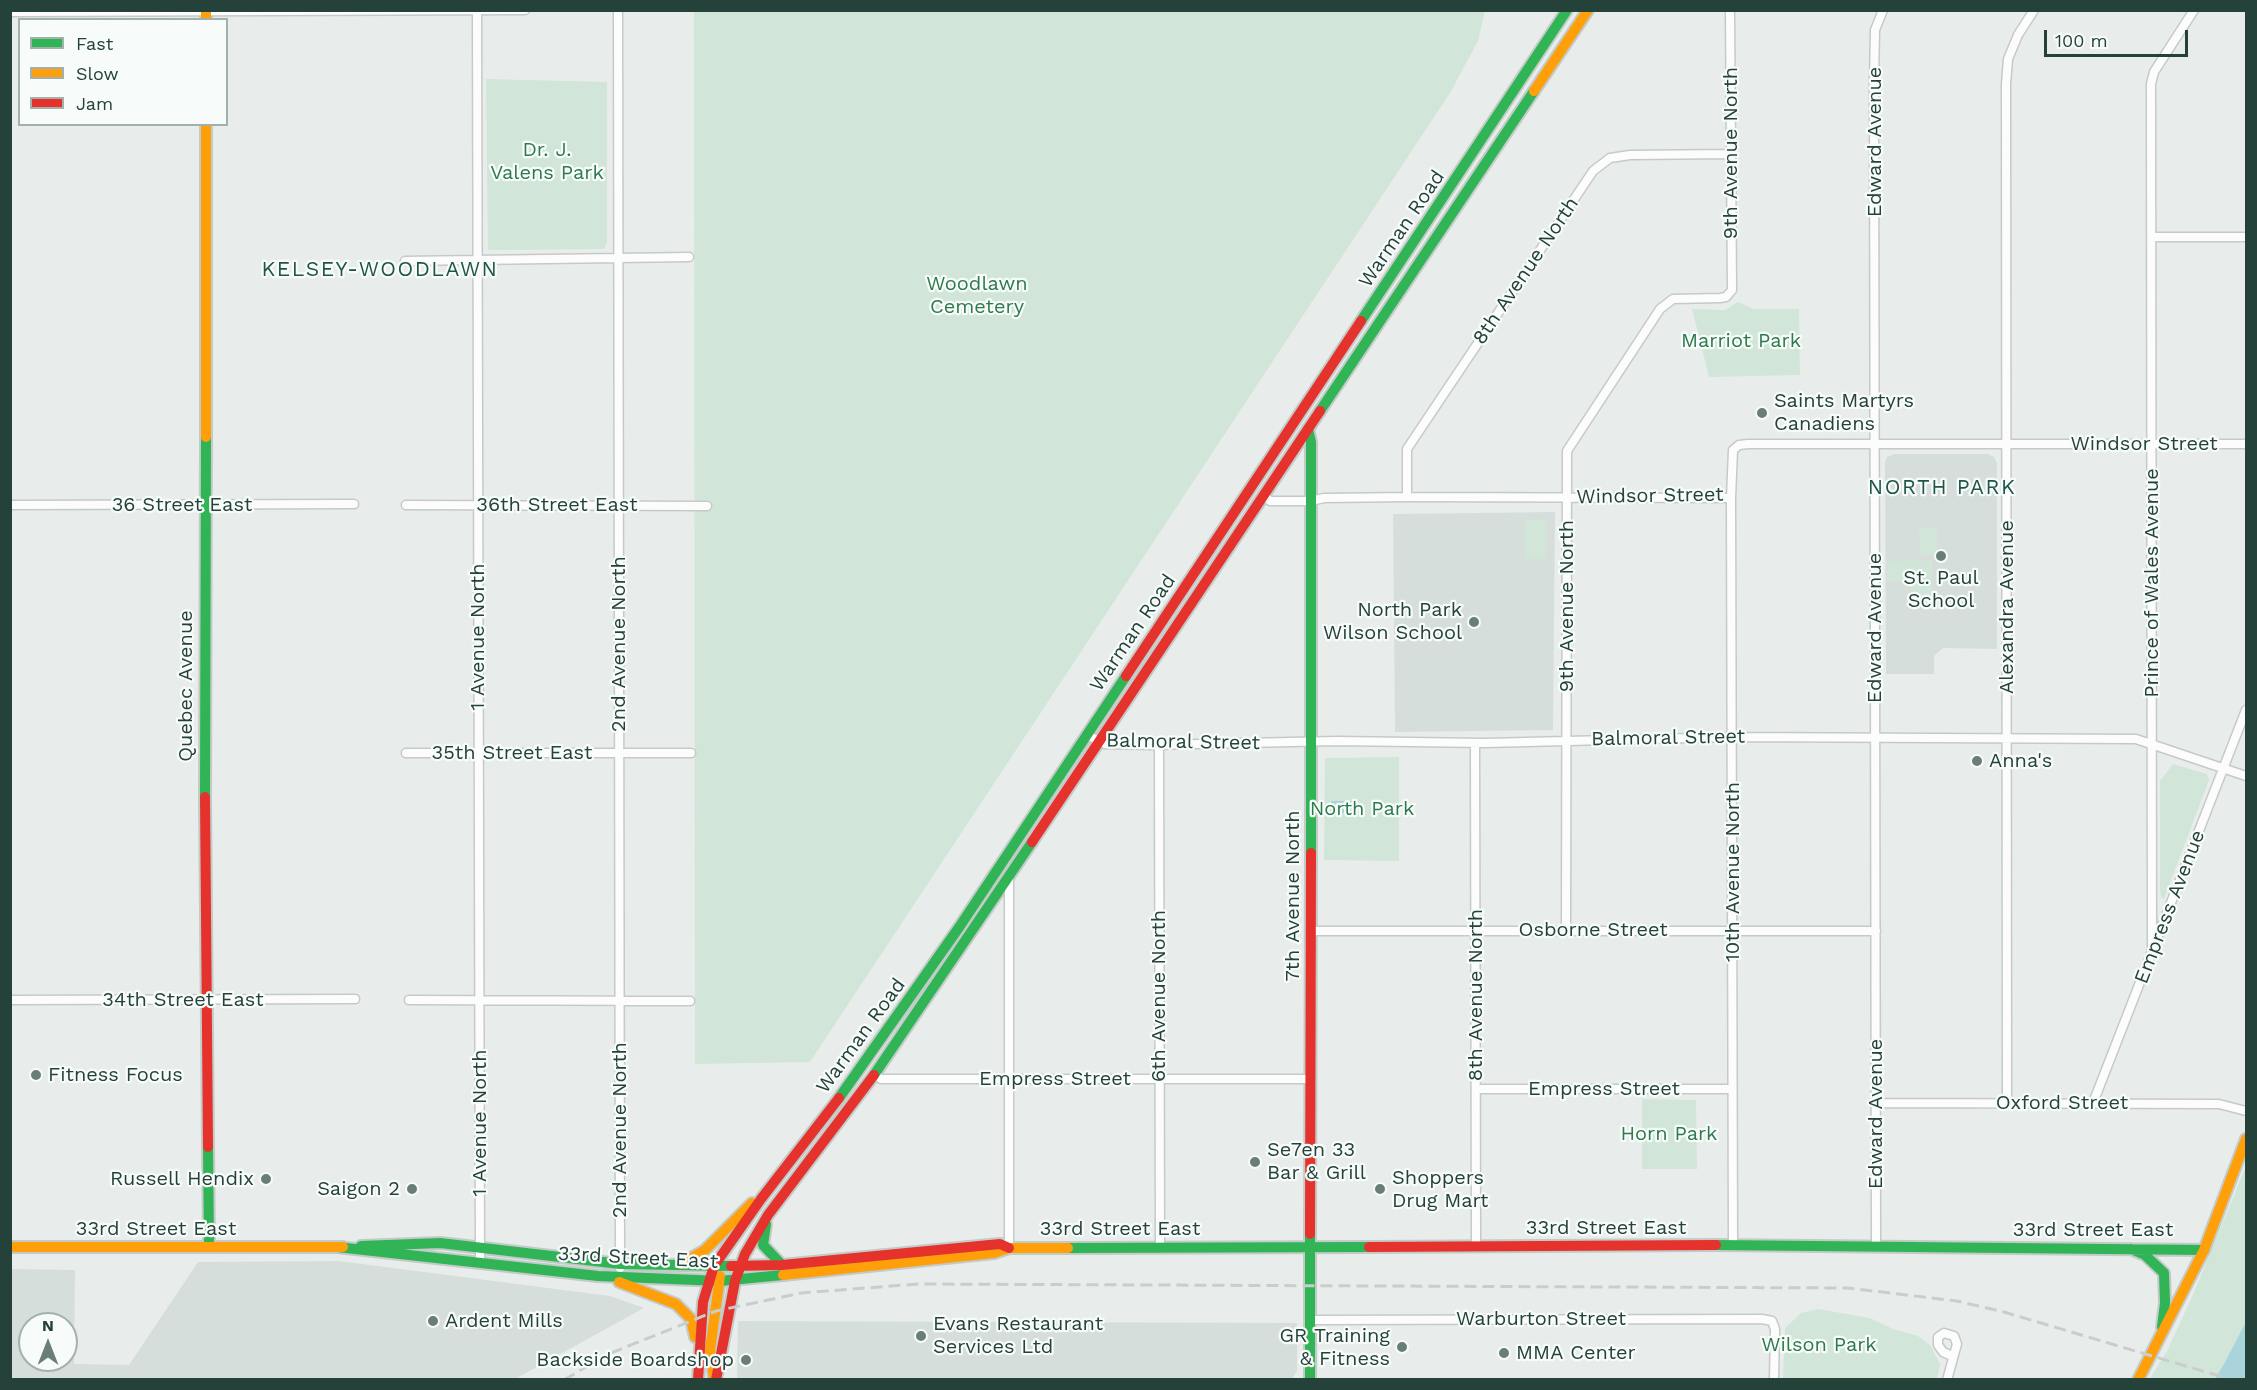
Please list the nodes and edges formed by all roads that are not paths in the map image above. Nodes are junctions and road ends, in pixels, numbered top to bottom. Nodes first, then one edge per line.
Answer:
1 (525, 10) edge
2 (618, 10) edge
3 (1567, 10) edge
4 (1588, 10) edge
5 (1730, 10) edge
6 (1883, 10) edge
7 (2034, 10) edge
8 (2194, 10) edge
9 (477, 11) edge
10 (10, 12) edge
11 (206, 14) edge
12 (206, 126) edge
13 (1730, 154) junction
14 (2152, 237) junction
15 (2247, 237) edge
16 (617, 257) junction
17 (689, 257) dead end
18 (477, 258) junction
19 (405, 261) dead end
20 (1299, 416) junction
21 (1309, 430) junction
22 (2007, 444) junction
23 (2247, 444) edge
24 (1875, 445) junction
25 (2151, 445) junction
26 (1264, 495) junction
27 (1407, 497) junction
28 (1567, 497) junction
29 (1731, 498) junction
30 (1311, 501) junction
31 (354, 504) dead end
32 (10, 505) edge
33 (204, 505) junction
34 (406, 505) dead end
35 (479, 505) junction
36 (618, 506) junction
37 (707, 506) dead end
38 (2247, 710) edge
39 (1087, 735) junction
40 (1733, 737) junction
41 (1875, 739) junction
42 (2007, 739) junction
43 (1098, 741) junction
44 (1567, 741) junction
45 (1310, 742) junction
46 (1475, 743) junction
47 (2152, 744) junction
48 (1159, 745) junction
49 (406, 753) dead end
50 (478, 753) junction
51 (619, 753) junction
52 (691, 753) dead end
53 (2224, 767) junction
54 (2247, 776) edge
55 (1009, 874) junction
56 (1566, 929) junction
57 (1476, 930) junction
58 (1732, 930) junction
59 (1311, 931) junction
60 (1876, 931) junction
61 (2152, 952) junction
62 (10, 999) edge
63 (354, 999) dead end
64 (207, 1000) junction
65 (409, 1000) dead end
66 (480, 1000) junction
67 (690, 1001) dead end
68 (620, 1002) junction
69 (875, 1074) junction
70 (1158, 1078) junction
71 (1007, 1079) junction
72 (1310, 1079) junction
73 (1476, 1089) junction
74 (1732, 1089) junction
75 (2007, 1102) junction
76 (1876, 1103) junction
77 (2093, 1103) junction
78 (2247, 1111) edge
79 (2247, 1139) edge
80 (770, 1186) junction
81 (768, 1215) junction
82 (1733, 1246) junction
83 (10, 1247) edge
84 (209, 1247) junction
85 (337, 1247) junction
86 (480, 1247) junction
87 (1160, 1247) junction
88 (1311, 1247) junction
89 (1476, 1247) junction
90 (1876, 1247) junction
91 (2128, 1247) junction
92 (1009, 1248) junction
93 (2204, 1250) junction
94 (620, 1263) junction
95 (480, 1264) junction
96 (782, 1265) junction
97 (675, 1266) junction
98 (714, 1266) junction
99 (740, 1267) junction
100 (598, 1276) junction
101 (619, 1278) junction
102 (715, 1281) junction
103 (735, 1281) junction
104 (1310, 1320) junction
105 (2160, 1335) junction
106 (1952, 1356) dead end
107 (698, 1379) edge
108 (716, 1380) edge
109 (1310, 1380) edge
110 (1774, 1380) edge
111 (1947, 1380) edge
112 (2138, 1380) edge

1 - 9 street
2 - 16 street, 2nd Avenue North
3 - 20 main road, Warman Road
4 - 21 main road, Warman Road
5 - 13 street, 9th Avenue North
6 - 24 street, Edward Avenue
7 - 22 street, Alexandra Avenue
8 - 14 street, Prince of Wales Avenue
9 - 11 street
9 - 18 street, 1 Avenue North
10 - 11 street
12 - 33 main road, Quebec Avenue
13 - 27 street, 8th Avenue North
13 - 28 street, 9th Avenue North
14 - 15 street
14 - 25 street, Prince of Wales Avenue
16 - 17 street
16 - 18 street
16 - 36 street, 2nd Avenue North
18 - 19 street
18 - 35 street, 1 Avenue North
20 - 21 main road
20 - 39 main road, Warman Road
21 - 26 main road, Warman Road
21 - 30 main road, 7th Avenue North
22 - 24 street, Windsor Street
22 - 25 street, Windsor Street
22 - 42 street, Alexandra Avenue
23 - 25 street, Windsor Street
24 - 29 street, Windsor Street
24 - 41 street, Edward Avenue
25 - 47 street, Prince of Wales Avenue
26 - 30 street, Windsor Street
26 - 43 main road, Warman Road
27 - 28 street, Windsor Street
27 - 30 street, Windsor Street
28 - 29 street, Windsor Street
28 - 44 street, 9th Avenue North
29 - 40 street, 10th Avenue North
30 - 45 main road, 7th Avenue North
31 - 33 street, 36 Street East
32 - 33 street, 36 Street East
33 - 64 main road, Quebec Avenue
34 - 35 street, 36th Street East
35 - 36 street, 36th Street East
35 - 50 street, 1 Avenue North
36 - 37 street, 36th Street East
36 - 51 street, 2nd Avenue North
38 - 53 street, Empress Avenue
39 - 43 street, Balmoral Street
39 - 80 main road, Warman Road
40 - 41 street, Balmoral Street
40 - 44 street, Balmoral Street
40 - 58 street, 10th Avenue North
41 - 42 street, Balmoral Street
41 - 60 street, Edward Avenue
42 - 47 street, Balmoral Street
42 - 75 street, Alexandra Avenue
43 - 48 street, Balmoral Street
43 - 55 main road, Warman Road
44 - 46 street, Balmoral Street
44 - 56 street, 9th Avenue North
45 - 46 street, Balmoral Street
45 - 48 street, Balmoral Street
45 - 59 main road, 7th Avenue North
46 - 57 street, 8th Avenue North
47 - 53 street, Balmoral Street
47 - 61 street, Prince of Wales Avenue
48 - 70 street, 6th Avenue North
49 - 50 street, 35th Street East
50 - 51 street, 35th Street East
50 - 66 street, 1 Avenue North
51 - 52 street, 35th Street East
51 - 68 street, 2nd Avenue North
53 - 54 street, Balmoral Street
53 - 61 street, Empress Avenue
55 - 69 main road, Warman Road
55 - 71 street
56 - 57 street, Osborne Street
56 - 58 street, Osborne Street
57 - 59 street, Osborne Street
57 - 73 street, 8th Avenue North
58 - 60 street, Osborne Street
58 - 74 street, 10th Avenue North
59 - 72 main road, 7th Avenue North
60 - 76 street, Edward Avenue
61 - 77 street, Empress Avenue
62 - 64 street, 34th Street East
63 - 64 street, 34th Street East
64 - 84 main road, Quebec Avenue
65 - 66 street
66 - 68 street
66 - 86 street, 1 Avenue North
67 - 68 street
68 - 94 street, 2nd Avenue North
69 - 71 street, Empress Street
69 - 81 main road, Warman Road
70 - 71 street, Empress Street
70 - 72 street, Empress Street
70 - 87 street, 6th Avenue North
71 - 92 street
72 - 88 main road, 7th Avenue North
73 - 74 street, Empress Street
73 - 89 street, 8th Avenue North
74 - 82 street, 10th Avenue North
75 - 76 street, Oxford Street
75 - 77 street, Oxford Street
76 - 90 street, Edward Avenue
77 - 78 street, Oxford Street
79 - 93 main road
80 - 97 main road
80 - 98 main road, Warman Road
81 - 96 main road
81 - 99 main road, Warman Road
82 - 89 main road, 33rd Street East
82 - 90 main road, 33rd Street East
83 - 84 main road, 33rd Street East
84 - 85 main road, 33rd Street East
85 - 86 main road, 33rd Street East
85 - 95 main road, 33rd Street East
86 - 94 main road, 33rd Street East
86 - 95 street, 1 Avenue North
87 - 88 main road, 33rd Street East
87 - 92 main road, 33rd Street East
88 - 89 main road, 33rd Street East
88 - 104 main road, 7th Avenue North
90 - 91 main road, 33rd Street East
91 - 93 main road, 33rd Street East
91 - 105 main road
92 - 96 main road, 33rd Street East
92 - 103 main road, 33rd Street East
93 - 105 main road
94 - 97 main road, 33rd Street East
94 - 101 street, 2nd Avenue North
95 - 100 main road, 33rd Street East
96 - 99 main road, 33rd Street East
97 - 98 main road, 33rd Street East
98 - 99 main road, 33rd Street East
98 - 102 main road, Warman Road
99 - 103 main road, Warman Road
100 - 101 main road, 33rd Street East
100 - 107 main road
101 - 102 main road, 33rd Street East
102 - 103 main road, 33rd Street East
102 - 107 main road
102 - 108 main road
103 - 108 main road, Warman Road
104 - 109 main road, 7th Avenue North
104 - 110 street, Warburton Street
105 - 112 main road
106 - 111 street

